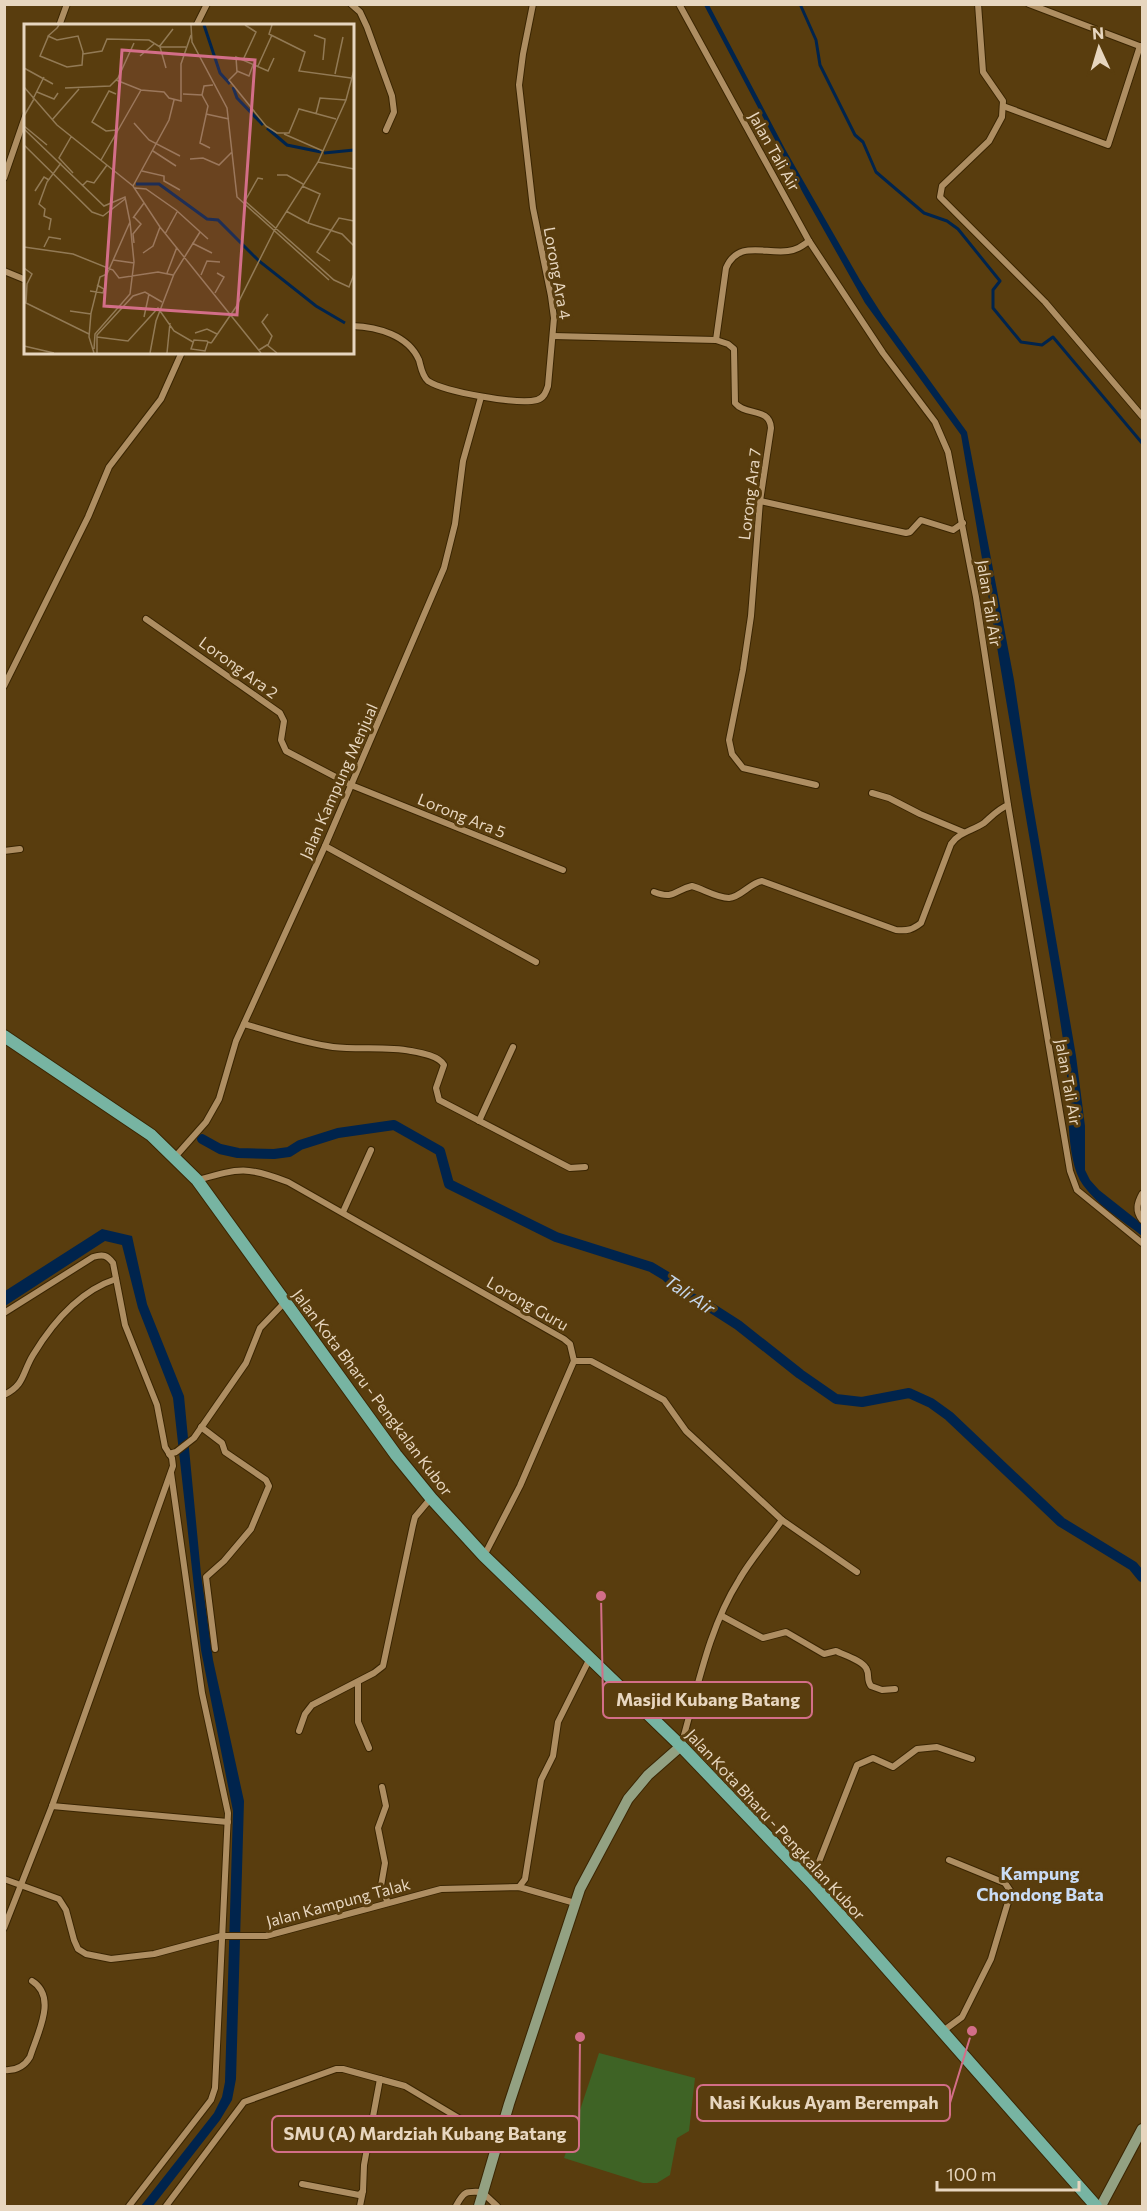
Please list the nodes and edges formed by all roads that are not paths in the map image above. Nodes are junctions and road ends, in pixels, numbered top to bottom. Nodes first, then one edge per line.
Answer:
1 (67, 4) edge
2 (207, 4) edge
3 (351, 4) edge
4 (533, 4) edge
5 (679, 4) edge
6 (978, 4) edge
7 (1029, 4) edge
8 (1049, 8) edge
9 (60, 24) edge
10 (197, 24) edge
11 (1141, 47) edge
12 (1003, 106) junction
13 (24, 120) edge
14 (386, 130) dead end
15 (4, 178) edge
16 (809, 241) junction
17 (4, 271) edge
18 (24, 279) edge
19 (354, 326) edge
20 (553, 336) junction
21 (716, 340) junction
22 (181, 354) edge
23 (481, 397) junction
24 (1143, 416) edge
25 (760, 501) junction
26 (963, 523) junction
27 (146, 619) dead end
28 (4, 686) edge
29 (816, 784) dead end
30 (351, 786) junction
31 (872, 793) dead end
32 (1008, 805) junction
33 (963, 832) junction
34 (325, 846) junction
35 (20, 849) dead end
36 (4, 851) edge
37 (563, 870) dead end
38 (654, 892) dead end
39 (536, 962) dead end
40 (244, 1024) junction
41 (4, 1036) edge
42 (513, 1047) dead end
43 (478, 1121) junction
44 (371, 1150) dead end
45 (175, 1157) junction
46 (585, 1167) dead end
47 (197, 1180) junction
48 (1143, 1194) edge
49 (342, 1212) junction
50 (1143, 1220) edge
51 (1143, 1243) edge
52 (116, 1279) junction
53 (285, 1302) junction
54 (4, 1313) edge
55 (574, 1361) junction
56 (4, 1395) edge
57 (201, 1427) junction
58 (172, 1453) junction
59 (171, 1473) junction
60 (431, 1498) junction
61 (782, 1520) junction
62 (484, 1556) junction
63 (857, 1572) dead end
64 (722, 1616) junction
65 (215, 1649) dead end
66 (590, 1658) junction
67 (358, 1682) junction
68 (895, 1689) dead end
69 (299, 1731) dead end
70 (681, 1746) junction
71 (369, 1748) dead end
72 (972, 1759) dead end
73 (382, 1787) dead end
74 (52, 1806) junction
75 (228, 1822) junction
76 (949, 1860) dead end
77 (4, 1880) edge
78 (811, 1882) junction
79 (21, 1885) junction
80 (519, 1887) junction
81 (388, 1903) junction
82 (575, 1903) junction
83 (4, 1928) edge
84 (224, 1936) junction
85 (32, 1981) dead end
86 (943, 2031) junction
87 (4, 2070) edge
88 (380, 2079) junction
89 (1143, 2129) edge
90 (497, 2141) junction
91 (302, 2184) dead end
92 (363, 2191) junction
93 (482, 2192) junction
94 (129, 2206) edge
95 (166, 2206) edge
96 (360, 2206) edge
97 (456, 2206) edge
98 (479, 2206) edge
99 (497, 2206) edge
100 (1096, 2206) edge
101 (1101, 2206) edge

1 - 9 street
2 - 10 street
3 - 14 street
4 - 20 street, Lorong Ara 4
5 - 16 street, Jalan Tali Air
6 - 12 street
7 - 8 street
8 - 11 street
11 - 12 street
12 - 24 street
13 - 15 street
16 - 21 street
16 - 26 street, Jalan Tali Air
17 - 18 street
19 - 23 street, Lorong Ara 4
20 - 21 street
20 - 23 street, Lorong Ara 4
21 - 25 street, Lorong Ara 7
22 - 28 street
23 - 30 street, Jalan Kampung Menjual
25 - 26 street
25 - 29 street, Lorong Ara 7
26 - 32 street, Jalan Tali Air
27 - 30 street, Lorong Ara 2
30 - 34 street, Jalan Kampung Menjual
30 - 37 street, Lorong Ara 5
31 - 33 street
32 - 33 street
32 - 51 street, Jalan Tali Air
33 - 38 street
34 - 39 street
34 - 40 street, Jalan Kampung Menjual
35 - 36 street
40 - 43 street
40 - 45 street, Jalan Kampung Menjual
41 - 45 main road, Jalan Kota Bharu - Pengkalan Kubor
42 - 43 street
43 - 46 street
44 - 49 street
45 - 47 main road, Jalan Kota Bharu - Pengkalan Kubor
47 - 49 street, Lorong Guru
47 - 53 main road, Jalan Kota Bharu - Pengkalan Kubor
48 - 50 street
49 - 55 street, Lorong Guru
52 - 54 street
52 - 56 street
52 - 58 street
53 - 57 street
53 - 60 main road, Jalan Kota Bharu - Pengkalan Kubor
55 - 61 street
55 - 62 street
57 - 58 street
57 - 65 street
58 - 59 street
59 - 74 street
59 - 75 street
60 - 62 main road, Jalan Kota Bharu - Pengkalan Kubor
60 - 67 street
61 - 63 street
61 - 64 street
62 - 66 main road, Jalan Kota Bharu - Pengkalan Kubor
64 - 68 street
64 - 70 street
66 - 70 main road, Jalan Kota Bharu - Pengkalan Kubor
66 - 80 street
67 - 69 street
67 - 71 street
70 - 78 main road, Jalan Kota Bharu - Pengkalan Kubor
70 - 82 street
72 - 78 street
73 - 81 street
74 - 75 street
74 - 79 street
75 - 84 street
76 - 86 street
77 - 79 street, Jalan Kampung Talak
78 - 86 main road, Jalan Kota Bharu - Pengkalan Kubor
79 - 83 street
79 - 84 street, Jalan Kampung Talak
80 - 81 street, Jalan Kampung Talak
80 - 82 street, Jalan Kampung Talak
81 - 84 street, Jalan Kampung Talak
82 - 90 street
84 - 94 street
85 - 87 street
86 - 100 main road, Jalan Kota Bharu - Pengkalan Kubor
88 - 90 street
88 - 92 street
88 - 95 street
89 - 101 street
90 - 93 street
91 - 92 street
92 - 96 street
93 - 97 street
93 - 98 street
93 - 99 street

